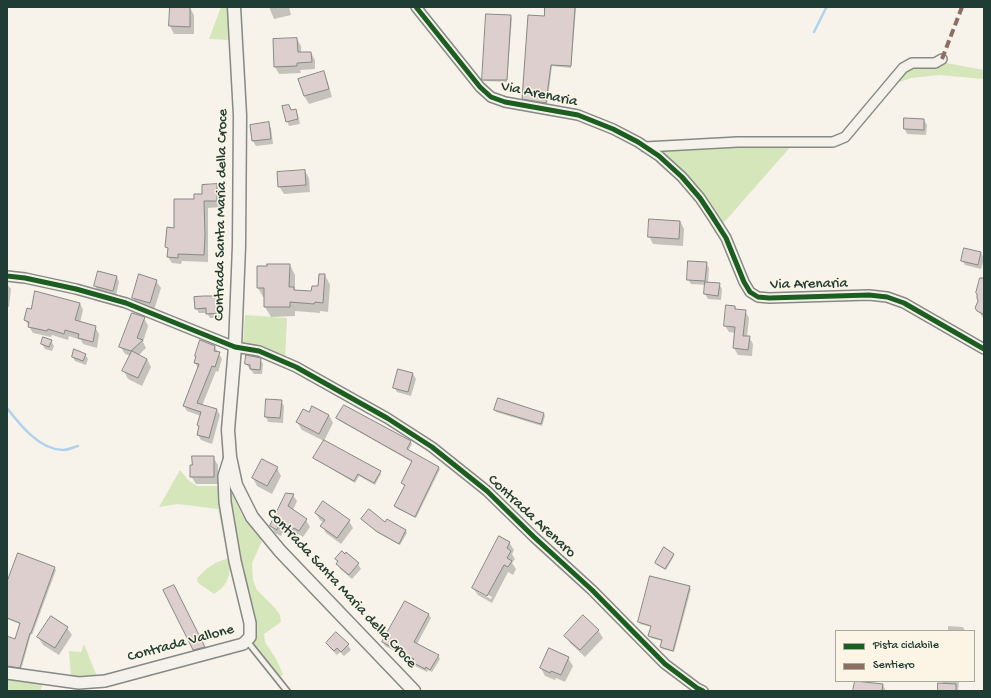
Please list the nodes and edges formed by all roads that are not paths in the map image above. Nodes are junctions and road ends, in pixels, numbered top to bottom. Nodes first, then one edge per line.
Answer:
1 (234, 7) edge
2 (416, 7) edge
3 (942, 59) dead end
4 (645, 147) junction
5 (7, 276) edge
6 (235, 347) junction
7 (984, 350) edge
8 (230, 457) junction
9 (247, 640) junction
10 (7, 673) edge
11 (287, 691) edge
12 (414, 691) edge
13 (703, 691) edge

1 - 6 main road, Contrada Santa Maria della Croce
2 - 4 street, Via Arenaria
3 - 4 street
4 - 7 street, Via Arenaria
5 - 6 street, Contrada Arenaro
6 - 8 main road, Contrada Santa Maria della Croce
6 - 13 street, Contrada Arenaro
8 - 9 street, Contrada Vallone
8 - 12 main road, Contrada Santa Maria della Croce
9 - 10 street, Contrada Vallone
9 - 11 lane

